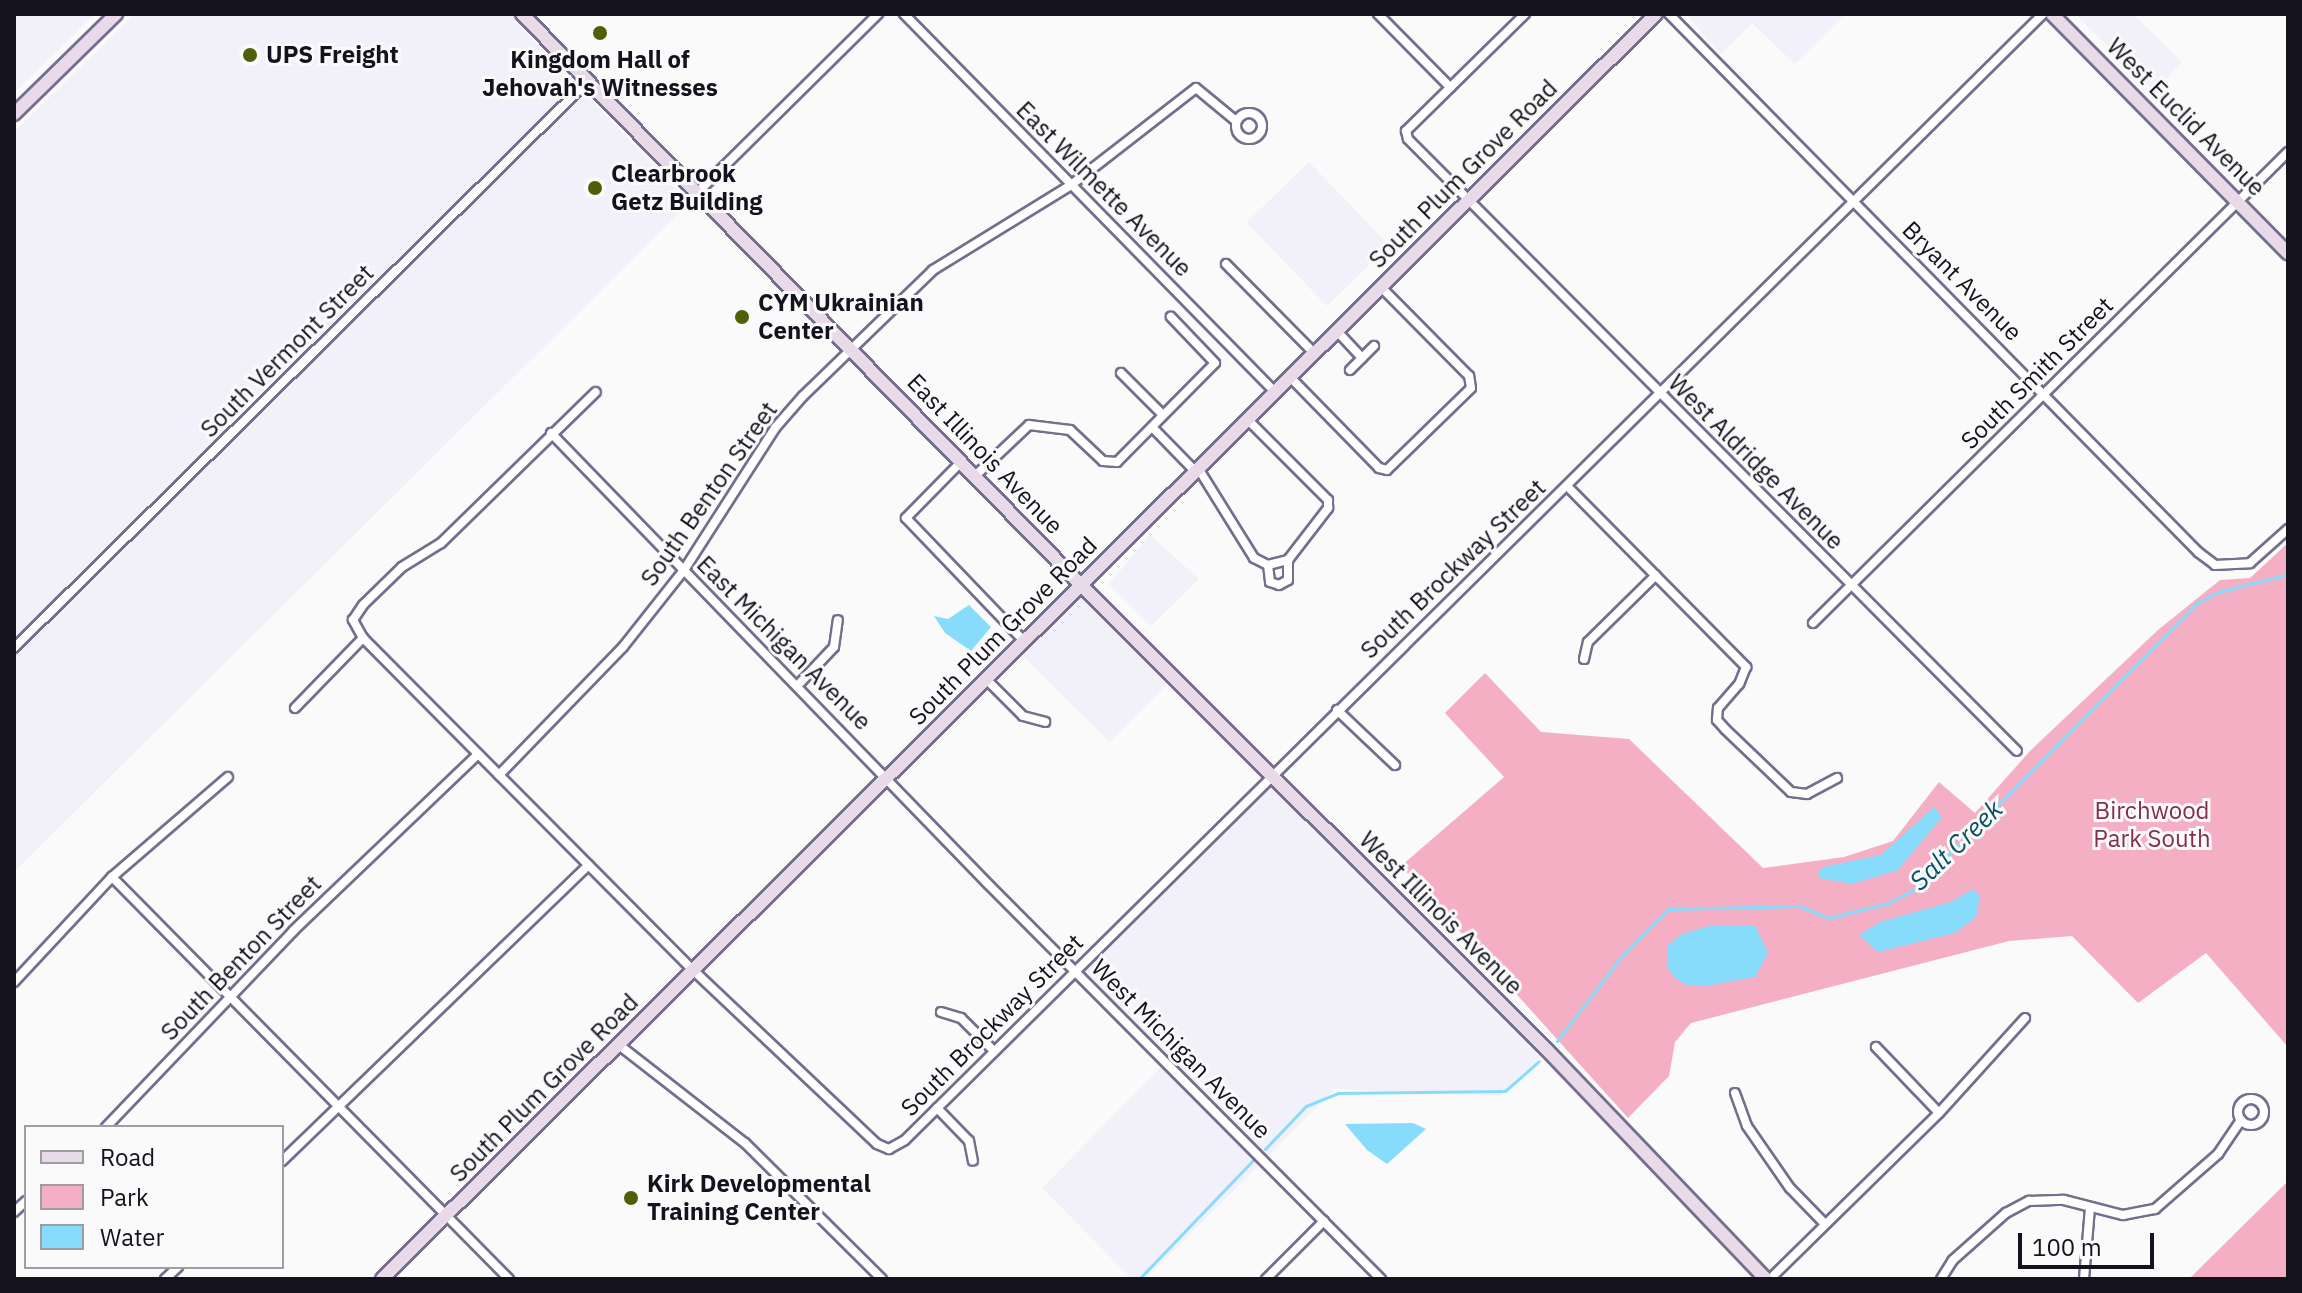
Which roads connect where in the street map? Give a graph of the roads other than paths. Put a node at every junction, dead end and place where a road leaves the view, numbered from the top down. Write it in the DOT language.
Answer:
graph roads {
  1 [pos="116,14"];
  2 [pos="522,14"];
  3 [pos="878,14"];
  4 [pos="904,14"];
  5 [pos="1378,14"];
  6 [pos="1525,14"];
  7 [pos="1656,14"];
  8 [pos="1669,14"];
  9 [pos="2043,14"];
  10 [pos="2052,14"];
  11 [pos="587,82"];
  12 [pos="1450,87"];
  13 [pos="14,114"];
  14 [pos="1236,121"];
  15 [pos="2288,152"];
  16 [pos="1071,185"];
  17 [pos="697,193"];
  18 [pos="1468,199"];
  19 [pos="1853,200"];
  20 [pos="2238,201"];
  21 [pos="2288,253"];
  22 [pos="1226,264"];
  23 [pos="1380,286"];
  24 [pos="1171,317"];
  25 [pos="1336,330"];
  26 [pos="1374,346"];
  27 [pos="849,348"];
  28 [pos="1314,353"];
  29 [pos="1362,358"];
  30 [pos="1350,370"];
  31 [pos="1121,373"];
  32 [pos="1290,377"];
  33 [pos="596,392"];
  34 [pos="1275,392"];
  35 [pos="1660,393"];
  36 [pos="2045,393"];
  37 [pos="1163,415"];
  38 [pos="1247,419"];
  39 [pos="1152,427"];
  40 [pos="551,433"];
  41 [pos="963,460"];
  42 [pos="1196,470"];
  43 [pos="976,475"];
  44 [pos="1567,486"];
  45 [pos="2288,529"];
  46 [pos="1288,560"];
  47 [pos="1268,565"];
  48 [pos="684,570"];
  49 [pos="1656,575"];
  50 [pos="1079,583"];
  51 [pos="1850,585"];
  52 [pos="838,620"];
  53 [pos="1813,623"];
  54 [pos="363,638"];
  55 [pos="1023,640"];
  56 [pos="14,648"];
  57 [pos="1584,659"];
  58 [pos="986,679"];
  59 [pos="798,685"];
  60 [pos="295,708"];
  61 [pos="1337,710"];
  62 [pos="1045,722"];
  63 [pos="2017,751"];
  64 [pos="478,754"];
  65 [pos="1395,765"];
  66 [pos="499,775"];
  67 [pos="1271,775"];
  68 [pos="228,777"];
  69 [pos="888,777"];
  70 [pos="1837,778"];
  71 [pos="588,865"];
  72 [pos="112,877"];
  73 [pos="693,970"];
  74 [pos="1074,972"];
  75 [pos="14,982"];
  76 [pos="228,997"];
  77 [pos="941,1012"];
  78 [pos="2025,1018"];
  79 [pos="619,1045"];
  80 [pos="1876,1047"];
  81 [pos="994,1051"];
  82 [pos="1735,1093"];
  83 [pos="333,1106"];
  84 [pos="937,1108"];
  85 [pos="1939,1113"];
  86 [pos="2241,1120"];
  87 [pos="108,1125"];
  88 [pos="284,1159"];
  89 [pos="973,1161"];
  90 [pos="2090,1207"];
  91 [pos="444,1218"];
  92 [pos="1324,1221"];
  93 [pos="1824,1223"];
  94 [pos="382,1279"];
  95 [pos="509,1279"];
  96 [pos="882,1279"];
  97 [pos="1266,1279"];
  98 [pos="1381,1279"];
  99 [pos="1768,1279"];
  100 [pos="1941,1279"];
  101 [pos="2084,1279"];
  1 -- 13 [label="main road"];
  2 -- 11 [label="main road, East Illinois Avenue"];
  3 -- 17 [label="street"];
  4 -- 16 [label="street, East Wilmette Avenue"];
  5 -- 12 [label="street"];
  6 -- 12 [label="street"];
  7 -- 18 [label="main road, South Plum Grove Road"];
  8 -- 19 [label="street, Bryant Avenue"];
  9 -- 19 [label="street, South Brockway Street"];
  10 -- 20 [label="main road, West Euclid Avenue"];
  11 -- 17 [label="main road, East Illinois Avenue"];
  11 -- 56 [label="street, South Vermont Street"];
  12 -- 18 [label="street, West Aldridge Avenue"];
  14 -- 16 [label="street, South Benton Street"];
  15 -- 20 [label="street, South Smith Street"];
  16 -- 27 [label="street, South Benton Street"];
  16 -- 34 [label="street, East Wilmette Avenue"];
  17 -- 27 [label="main road, East Illinois Avenue"];
  18 -- 23 [label="main road, South Plum Grove Road"];
  18 -- 35 [label="street, West Aldridge Avenue"];
  19 -- 35 [label="street, South Brockway Street"];
  19 -- 36 [label="street, Bryant Avenue"];
  20 -- 21 [label="main road, West Euclid Avenue"];
  20 -- 36 [label="street, South Smith Street"];
  22 -- 28 [label="street"];
  23 -- 25 [label="main road, South Plum Grove Road"];
  23 -- 32 [label="street"];
  24 -- 37 [label="street"];
  25 -- 28 [label="main road, South Plum Grove Road"];
  25 -- 29 [label="street"];
  26 -- 29 [label="street"];
  27 -- 41 [label="main road, East Illinois Avenue"];
  27 -- 48 [label="street, South Benton Street"];
  28 -- 32 [label="main road, South Plum Grove Road"];
  29 -- 30 [label="street"];
  31 -- 37 [label="street"];
  32 -- 34 [label="main road, South Plum Grove Road"];
  33 -- 40 [label="street"];
  34 -- 38 [label="main road, South Plum Grove Road"];
  35 -- 44 [label="street, South Brockway Street"];
  35 -- 51 [label="street, West Aldridge Avenue"];
  36 -- 45 [label="street, Bryant Avenue"];
  36 -- 51 [label="street, South Smith Street"];
  37 -- 39 [label="street"];
  38 -- 42 [label="main road, South Plum Grove Road"];
  38 -- 46 [label="street"];
  39 -- 42 [label="street"];
  39 -- 43 [label="street"];
  40 -- 48 [label="street, East Michigan Avenue"];
  40 -- 54 [label="street"];
  41 -- 43 [label="main road, East Illinois Avenue"];
  41 -- 55 [label="street"];
  42 -- 47 [label="street"];
  42 -- 50 [label="main road, South Plum Grove Road"];
  43 -- 50 [label="main road, East Illinois Avenue"];
  44 -- 49 [label="street"];
  44 -- 61 [label="street, South Brockway Street"];
  46 -- 47 [label="street"];
  46 -- 47 [label="street"];
  48 -- 59 [label="street, East Michigan Avenue"];
  48 -- 66 [label="street, South Benton Street"];
  49 -- 57 [label="street"];
  49 -- 70 [label="street"];
  50 -- 55 [label="main road, South Plum Grove Road"];
  50 -- 67 [label="main road, West Illinois Avenue"];
  51 -- 53 [label="street, South Smith Street"];
  51 -- 63 [label="street, West Aldridge Avenue"];
  52 -- 59 [label="street"];
  54 -- 60 [label="street"];
  54 -- 64 [label="street"];
  55 -- 58 [label="main road, South Plum Grove Road"];
  58 -- 62 [label="street"];
  58 -- 69 [label="main road, South Plum Grove Road"];
  59 -- 69 [label="street, East Michigan Avenue"];
  61 -- 65 [label="street"];
  61 -- 67 [label="street, South Brockway Street"];
  64 -- 66 [label="street"];
  64 -- 76 [label="street, South Benton Street"];
  66 -- 71 [label="street"];
  67 -- 74 [label="street, South Brockway Street"];
  67 -- 99 [label="main road, West Illinois Avenue"];
  68 -- 72 [label="street"];
  69 -- 73 [label="main road, South Plum Grove Road"];
  69 -- 74 [label="street, West Michigan Avenue"];
  71 -- 73 [label="street"];
  71 -- 83 [label="street"];
  72 -- 75 [label="street"];
  72 -- 76 [label="street"];
  73 -- 79 [label="main road, South Plum Grove Road"];
  73 -- 84 [label="street, South Brockway Street"];
  74 -- 81 [label="street, South Brockway Street"];
  74 -- 92 [label="street, West Michigan Avenue"];
  76 -- 83 [label="street"];
  76 -- 87 [label="street, South Benton Street"];
  77 -- 81 [label="street"];
  78 -- 85 [label="street"];
  79 -- 91 [label="main road, South Plum Grove Road"];
  79 -- 96 [label="street"];
  80 -- 85 [label="street"];
  81 -- 84 [label="street, South Brockway Street"];
  82 -- 93 [label="street"];
  83 -- 88 [label="street"];
  83 -- 91 [label="street"];
  84 -- 89 [label="street"];
  85 -- 93 [label="street"];
  86 -- 90 [label="street"];
  90 -- 100 [label="street"];
  90 -- 101 [label="street"];
  91 -- 94 [label="main road, South Plum Grove Road"];
  91 -- 95 [label="street"];
  92 -- 97 [label="street"];
  92 -- 98 [label="street, West Michigan Avenue"];
  93 -- 99 [label="street"];
}
